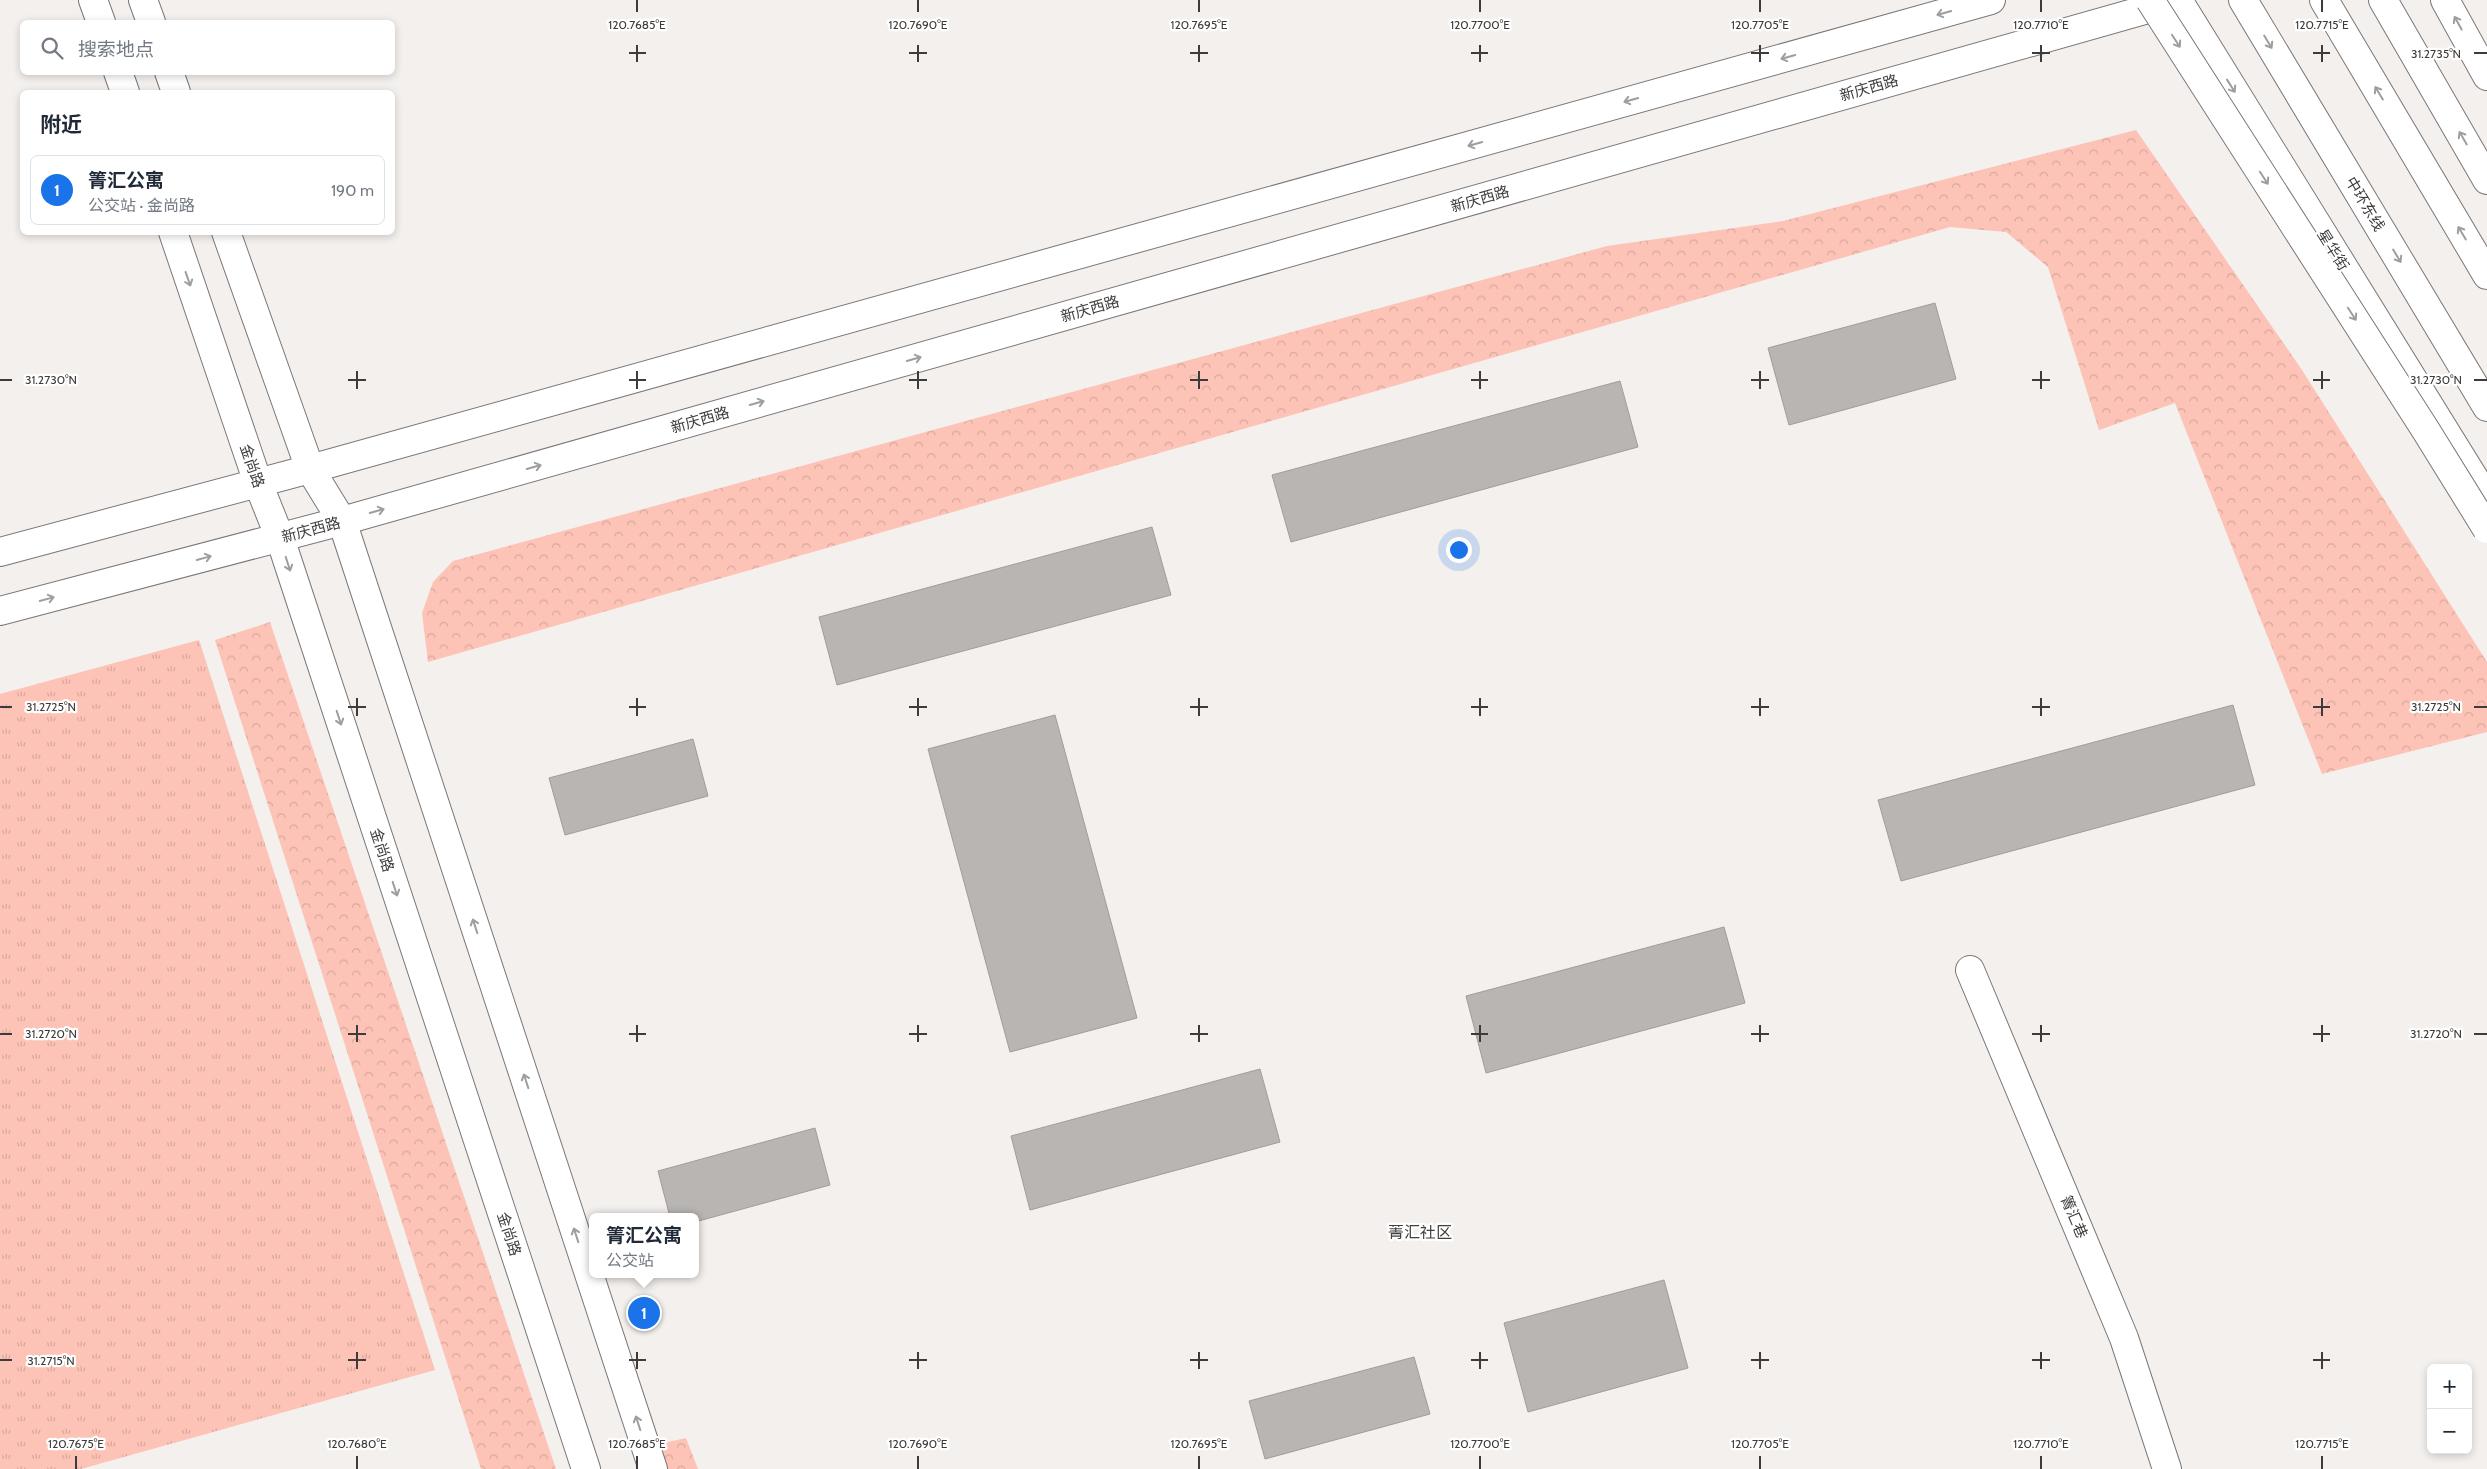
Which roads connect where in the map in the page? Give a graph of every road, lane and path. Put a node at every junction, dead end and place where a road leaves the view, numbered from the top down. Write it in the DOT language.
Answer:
graph roads {
  1 [pos="93,0"];
  2 [pos="143,0"];
  3 [pos="1991,0"];
  4 [pos="2150,0"];
  5 [pos="2179,0"];
  6 [pos="2243,0"];
  7 [pos="2324,0"];
  8 [pos="2382,0"];
  9 [pos="2445,0"];
  10 [pos="100,20"];
  11 [pos="150,20"];
  12 [pos="119,75"];
  13 [pos="170,75"];
  14 [pos="2487,76"];
  15 [pos="124,90"];
  16 [pos="175,90"];
  17 [pos="2487,180"];
  18 [pos="173,235"];
  19 [pos="227,235"];
  20 [pos="2487,275"];
  21 [pos="2487,407"];
  22 [pos="310,469"];
  23 [pos="258,483"];
  24 [pos="2487,499"];
  25 [pos="342,521"];
  26 [pos="2487,529"];
  27 [pos="280,538"];
  28 [pos="0,552"];
  29 [pos="0,612"];
  30 [pos="1970,970"];
  31 [pos="589,1274"];
  32 [pos="590,1278"];
  33 [pos="586,1469"];
  34 [pos="653,1469"];
  35 [pos="2167,1469"];
  1 -- 10 [label="main road"];
  2 -- 11 [label="main road"];
  3 -- 22 [label="main road, one-way"];
  4 -- 26 [label="main road, one-way, bridge"];
  5 -- 24 [label="main road, 星华街, one-way"];
  25 -- 5 [label="main road, 新庆西路, one-way"];
  6 -- 21 [label="main road, 中环东线, one-way"];
  20 -- 7 [label="main road, one-way"];
  17 -- 8 [label="main road, one-way"];
  14 -- 9 [label="main road, one-way"];
  12 -- 15 [label="main road"];
  13 -- 16 [label="main road"];
  18 -- 23 [label="main road, 金尚路, one-way"];
  19 -- 22 [label="main road"];
  22 -- 23 [label="main road"];
  22 -- 25 [label="main road"];
  23 -- 27 [label="main road, 金尚路"];
  23 -- 28 [label="main road"];
  25 -- 27 [label="main road, 新庆西路"];
  31 -- 25 [label="main road, one-way"];
  29 -- 27 [label="main road, 新庆西路, one-way"];
  27 -- 33 [label="main road, 金尚路, one-way"];
  30 -- 35 [label="main road, 箐汇巷"];
  34 -- 32 [label="main road, one-way"];
}
